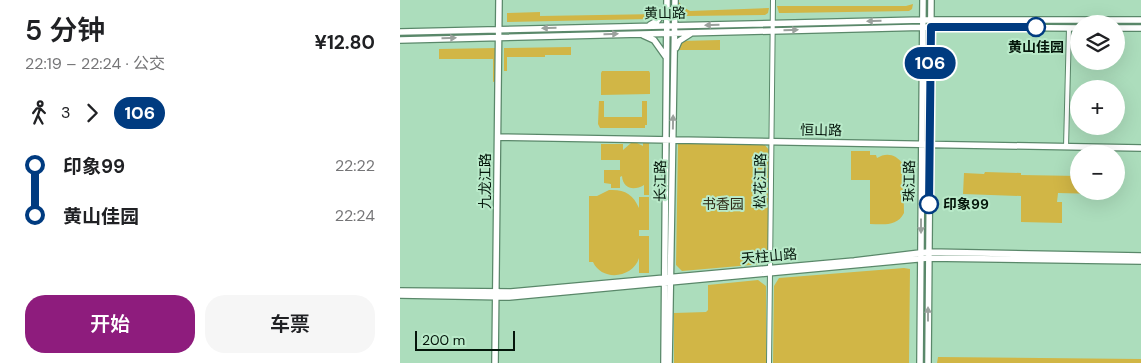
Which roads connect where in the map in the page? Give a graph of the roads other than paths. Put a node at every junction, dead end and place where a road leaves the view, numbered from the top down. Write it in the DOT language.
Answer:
graph roads {
  1 [pos="501,0"];
  2 [pos="667,0"];
  3 [pos="675,0"];
  4 [pos="774,0"];
  5 [pos="923,0"];
  6 [pos="931,0"];
  7 [pos="667,7"];
  8 [pos="675,10"];
  9 [pos="1141,20"];
  10 [pos="774,23"];
  11 [pos="923,23"];
  12 [pos="931,23"];
  13 [pos="694,25"];
  14 [pos="644,26"];
  15 [pos="667,26"];
  16 [pos="675,26"];
  17 [pos="1069,28"];
  18 [pos="1125,28"];
  19 [pos="1141,28"];
  20 [pos="500,29"];
  21 [pos="774,30"];
  22 [pos="400,32"];
  23 [pos="696,32"];
  24 [pos="667,33"];
  25 [pos="674,33"];
  26 [pos="636,34"];
  27 [pos="500,37"];
  28 [pos="400,40"];
  29 [pos="674,55"];
  30 [pos="667,58"];
  31 [pos="500,136"];
  32 [pos="666,139"];
  33 [pos="673,139"];
  34 [pos="773,141"];
  35 [pos="922,143"];
  36 [pos="929,143"];
  37 [pos="1066,146"];
  38 [pos="1141,147"];
  39 [pos="921,185"];
  40 [pos="929,185"];
  41 [pos="928,255"];
  42 [pos="920,256"];
  43 [pos="1141,256"];
  44 [pos="1141,261"];
  45 [pos="771,270"];
  46 [pos="668,280"];
  47 [pos="400,291"];
  48 [pos="400,295"];
  49 [pos="498,295"];
  50 [pos="497,363"];
  51 [pos="664,363"];
  52 [pos="669,363"];
  53 [pos="770,363"];
  54 [pos="920,363"];
  55 [pos="928,363"];
  1 -- 20 [label="street, 九龙江路"];
  2 -- 7 [label="street, 长江路"];
  3 -- 8 [label="street, 长江路"];
  4 -- 10 [label="street, 松花江路"];
  5 -- 11 [label="street, 珠江路"];
  6 -- 12 [label="street, 珠江路"];
  7 -- 14 [label="street"];
  7 -- 15 [label="street, 长江路"];
  8 -- 13 [label="street"];
  8 -- 16 [label="street, 长江路"];
  9 -- 12 [label="street, 黄山路"];
  11 -- 10 [label="street, 黄山路, one-way"];
  10 -- 13 [label="street, 黄山路, one-way"];
  10 -- 21 [label="street, 松花江路"];
  11 -- 12 [label="street, 黄山路"];
  21 -- 11 [label="street, 黄山路, one-way"];
  11 -- 35 [label="street, 珠江路"];
  12 -- 17 [label="street, 黄山路"];
  12 -- 36 [label="street, 珠江路"];
  13 -- 16 [label="street, 黄山路"];
  14 -- 15 [label="street, 黄山路"];
  14 -- 20 [label="street, 黄山路, one-way"];
  15 -- 16 [label="street, 黄山路"];
  15 -- 24 [label="street, 长江路"];
  16 -- 25 [label="street, 长江路"];
  17 -- 37 [label="street"];
  18 -- 19 [label="street"];
  20 -- 22 [label="street, 黄山路"];
  20 -- 27 [label="street, 九龙江路"];
  21 -- 23 [label="street, 黄山路"];
  21 -- 34 [label="street, 松花江路"];
  23 -- 25 [label="street, 黄山路"];
  23 -- 29 [label="street"];
  24 -- 25 [label="street, 黄山路"];
  24 -- 26 [label="street, 黄山路"];
  24 -- 30 [label="street, 长江路"];
  25 -- 29 [label="street, 长江路"];
  27 -- 26 [label="street, 黄山路, one-way"];
  26 -- 30 [label="street"];
  28 -- 27 [label="street, 黄山路, one-way"];
  27 -- 31 [label="street, 九龙江路"];
  27 -- 49 [label="street, 九龙江路"];
  33 -- 29 [label="street, 长江路, one-way"];
  30 -- 32 [label="street, 长江路"];
  31 -- 32 [label="street, 恒山路"];
  31 -- 49 [label="street, 九龙江路"];
  32 -- 33 [label="street, 恒山路"];
  32 -- 46 [label="street, 长江路"];
  33 -- 34 [label="street, 恒山路"];
  33 -- 46 [label="street, 长江路"];
  34 -- 35 [label="street, 恒山路"];
  34 -- 45 [label="street, 松花江路"];
  35 -- 36 [label="street, 恒山路"];
  35 -- 39 [label="street, 珠江路"];
  36 -- 37 [label="street, 恒山路"];
  36 -- 40 [label="street, 珠江路"];
  37 -- 38 [label="street, 恒山路"];
  39 -- 40 [label="street"];
  39 -- 42 [label="street, 珠江路, one-way"];
  40 -- 41 [label="street, 珠江路"];
  41 -- 42 [label="street, 天柱山路"];
  41 -- 43 [label="street, 天柱山路"];
  41 -- 44 [label="street, 天柱山路"];
  55 -- 41 [label="street, 珠江路, one-way"];
  42 -- 45 [label="street, 天柱山路"];
  42 -- 54 [label="street, 珠江路"];
  45 -- 46 [label="street, 天柱山路"];
  45 -- 53 [label="street, 松花江路"];
  46 -- 49 [label="street, 天柱山路"];
  46 -- 51 [label="street, 长江路"];
  46 -- 52 [label="street, 长江路"];
  47 -- 49 [label="street, 天柱山路"];
  48 -- 49 [label="street, 天柱山路"];
  49 -- 50 [label="street, 九龙江路"];
}
